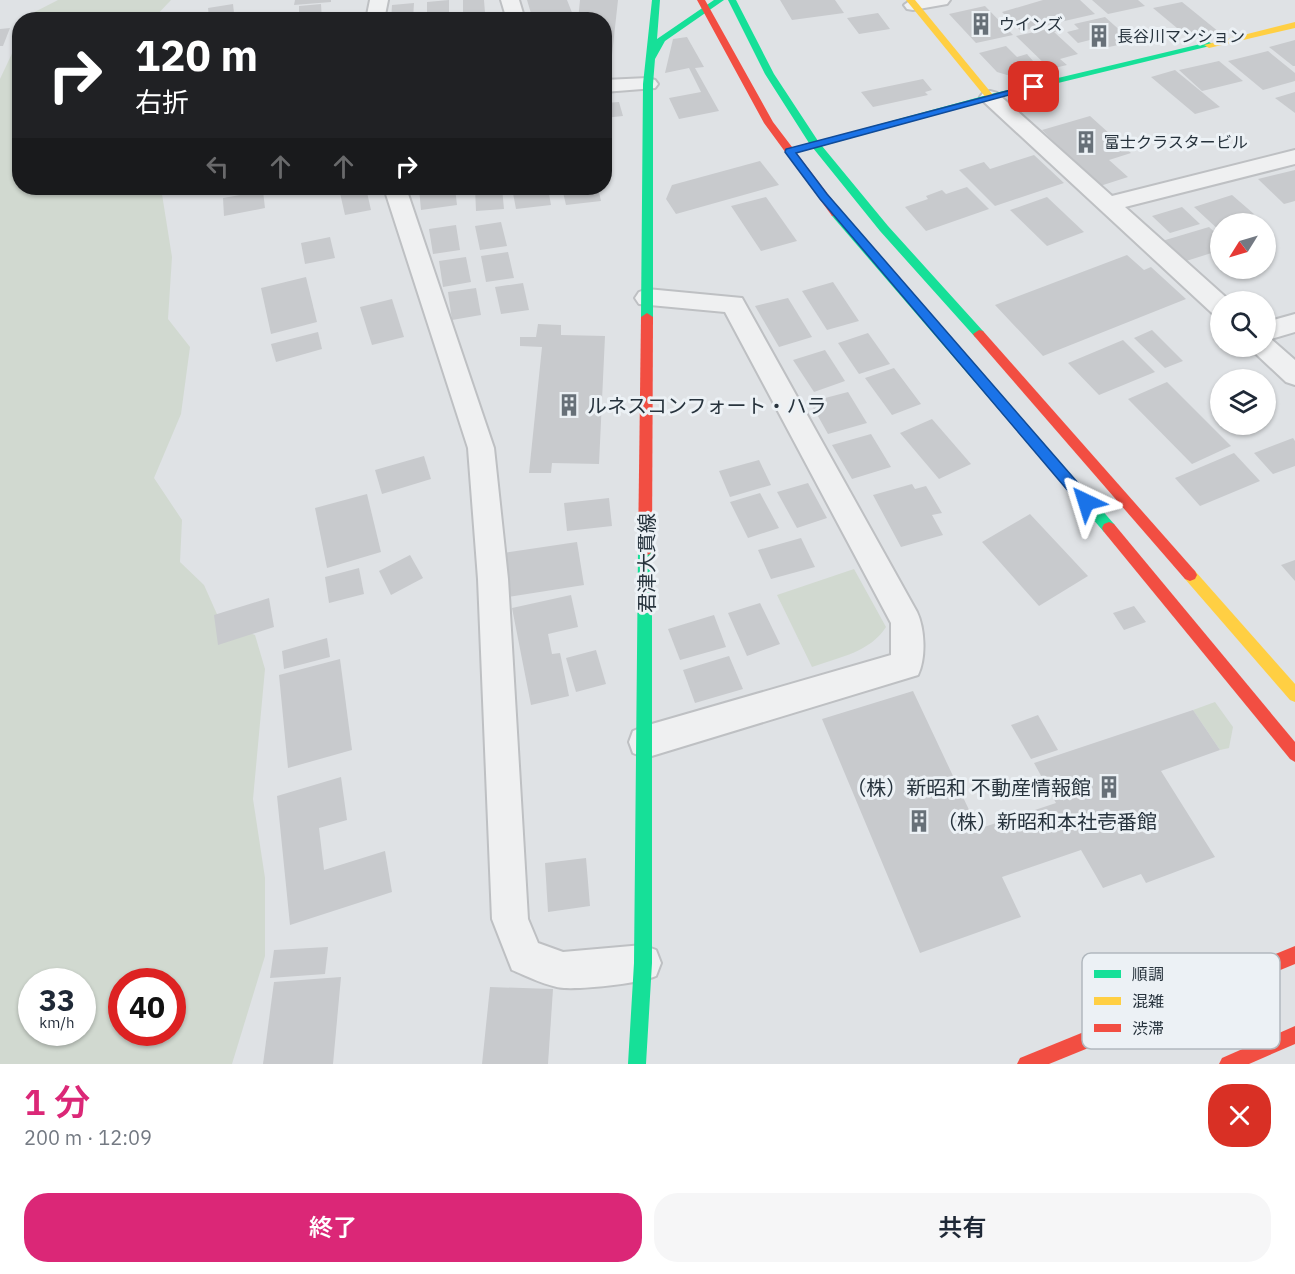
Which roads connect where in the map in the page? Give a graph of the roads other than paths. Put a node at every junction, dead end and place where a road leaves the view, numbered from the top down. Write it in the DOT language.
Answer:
graph roads {
  1 [pos="656,0"];
  2 [pos="720,0"];
  3 [pos="732,0"];
  4 [pos="941,0"];
  5 [pos="912,3"];
  6 [pos="704,4"];
  7 [pos="1295,25"];
  8 [pos="649,62"];
  9 [pos="648,84"];
  10 [pos="612,86"];
  11 [pos="990,97"];
  12 [pos="818,145"];
  13 [pos="790,152"];
  14 [pos="1295,157"];
  15 [pos="397,195"];
  16 [pos="1108,204"];
  17 [pos="1210,297"];
  18 [pos="647,298"];
  19 [pos="1295,323"];
  20 [pos="1276,328"];
  21 [pos="1276,357"];
  22 [pos="1295,375"];
  23 [pos="1295,695"];
  24 [pos="645,742"];
  25 [pos="1295,754"];
  26 [pos="1295,954"];
  27 [pos="1280,960"];
  28 [pos="643,963"];
  29 [pos="1295,1035"];
  30 [pos="1082,1041"];
  31 [pos="1280,1041"];
  32 [pos="1263,1049"];
  33 [pos="637,1064"];
  34 [pos="1026,1064"];
  35 [pos="1228,1064"];
  1 -- 8 [label="street, 君津大貫線"];
  2 -- 6 [label="street, 君津大貫線"];
  3 -- 12 [label="street"];
  4 -- 5 [label="street"];
  5 -- 11 [label="street"];
  6 -- 8 [label="street, 君津大貫線"];
  6 -- 13 [label="street"];
  7 -- 11 [label="street"];
  8 -- 9 [label="street, 君津大貫線"];
  9 -- 10 [label="street"];
  9 -- 18 [label="street, 君津大貫線"];
  11 -- 12 [label="street"];
  11 -- 16 [label="street"];
  12 -- 13 [label="street"];
  12 -- 23 [label="street"];
  13 -- 25 [label="street"];
  14 -- 16 [label="street"];
  15 -- 28 [label="street"];
  16 -- 17 [label="street"];
  18 -- 24 [label="street, 君津大貫線"];
  18 -- 24 [label="street"];
  19 -- 20 [label="street"];
  21 -- 22 [label="street"];
  24 -- 28 [label="street, 君津大貫線"];
  26 -- 27 [label="street"];
  28 -- 33 [label="street, 君津大貫線"];
  29 -- 31 [label="street"];
  30 -- 34 [label="street"];
  32 -- 35 [label="street"];
}
